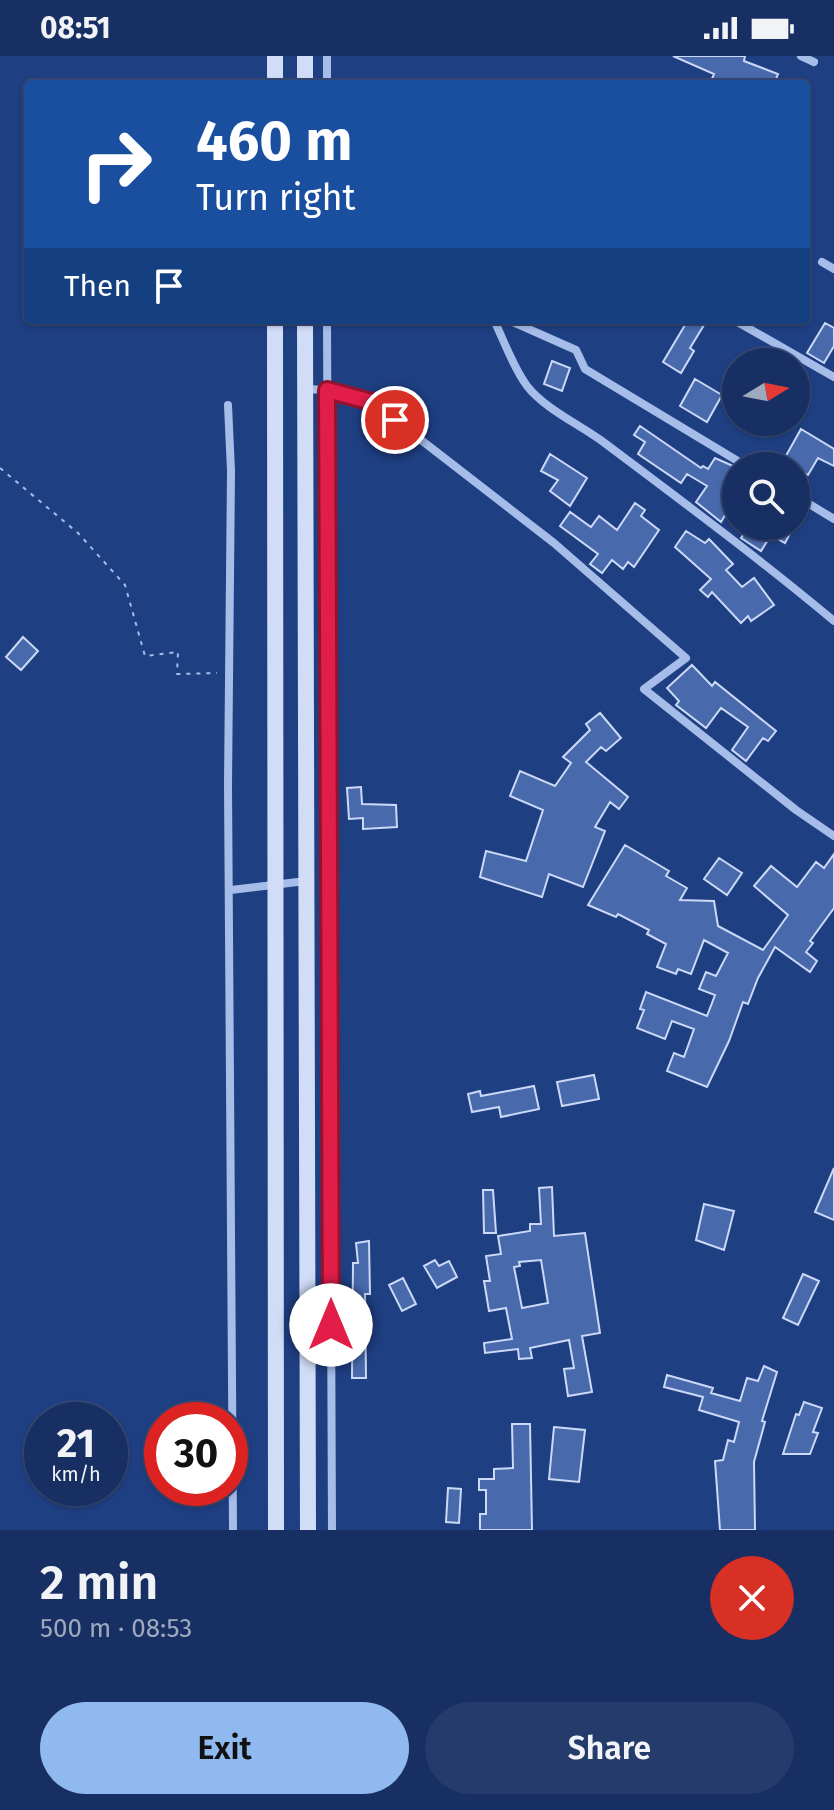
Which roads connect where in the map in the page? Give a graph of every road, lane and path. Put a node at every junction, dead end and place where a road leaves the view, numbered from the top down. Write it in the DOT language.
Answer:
graph roads {
  1 [pos="275,56"];
  2 [pos="305,56"];
  3 [pos="327,56"];
  4 [pos="801,56"];
  5 [pos="814,62"];
  6 [pos="275,80"];
  7 [pos="305,80"];
  8 [pos="327,80"];
  9 [pos="822,262"];
  10 [pos="834,269"];
  11 [pos="275,324"];
  12 [pos="305,324"];
  13 [pos="327,324"];
  14 [pos="496,324"];
  15 [pos="517,324"];
  16 [pos="741,324"];
  17 [pos="834,377"];
  18 [pos="305,389"];
  19 [pos="327,390"];
  20 [pos="228,405"];
  21 [pos="723,452"];
  22 [pos="0,468"];
  23 [pos="810,504"];
  24 [pos="834,519"];
  25 [pos="834,621"];
  26 [pos="230,673"];
  27 [pos="834,836"];
  28 [pos="307,881"];
  29 [pos="276,885"];
  30 [pos="231,890"];
  31 [pos="233,1530"];
  32 [pos="276,1530"];
  33 [pos="308,1530"];
  34 [pos="332,1530"];
  1 -- 6 [label="main road"];
  2 -- 7 [label="main road"];
  3 -- 8 [label="street"];
  4 -- 5 [label="street"];
  9 -- 10 [label="street"];
  11 -- 29 [label="main road"];
  12 -- 18 [label="main road"];
  13 -- 19 [label="street"];
  14 -- 25 [label="street"];
  15 -- 21 [label="street"];
  16 -- 17 [label="street"];
  18 -- 19 [label="street"];
  18 -- 28 [label="main road"];
  19 -- 27 [label="street"];
  19 -- 34 [label="street"];
  20 -- 26 [label="street"];
  22 -- 26 [label="path"];
  23 -- 24 [label="street"];
  26 -- 30 [label="street"];
  28 -- 29 [label="street"];
  28 -- 33 [label="main road"];
  29 -- 30 [label="street"];
  29 -- 32 [label="main road"];
  30 -- 31 [label="street"];
}
